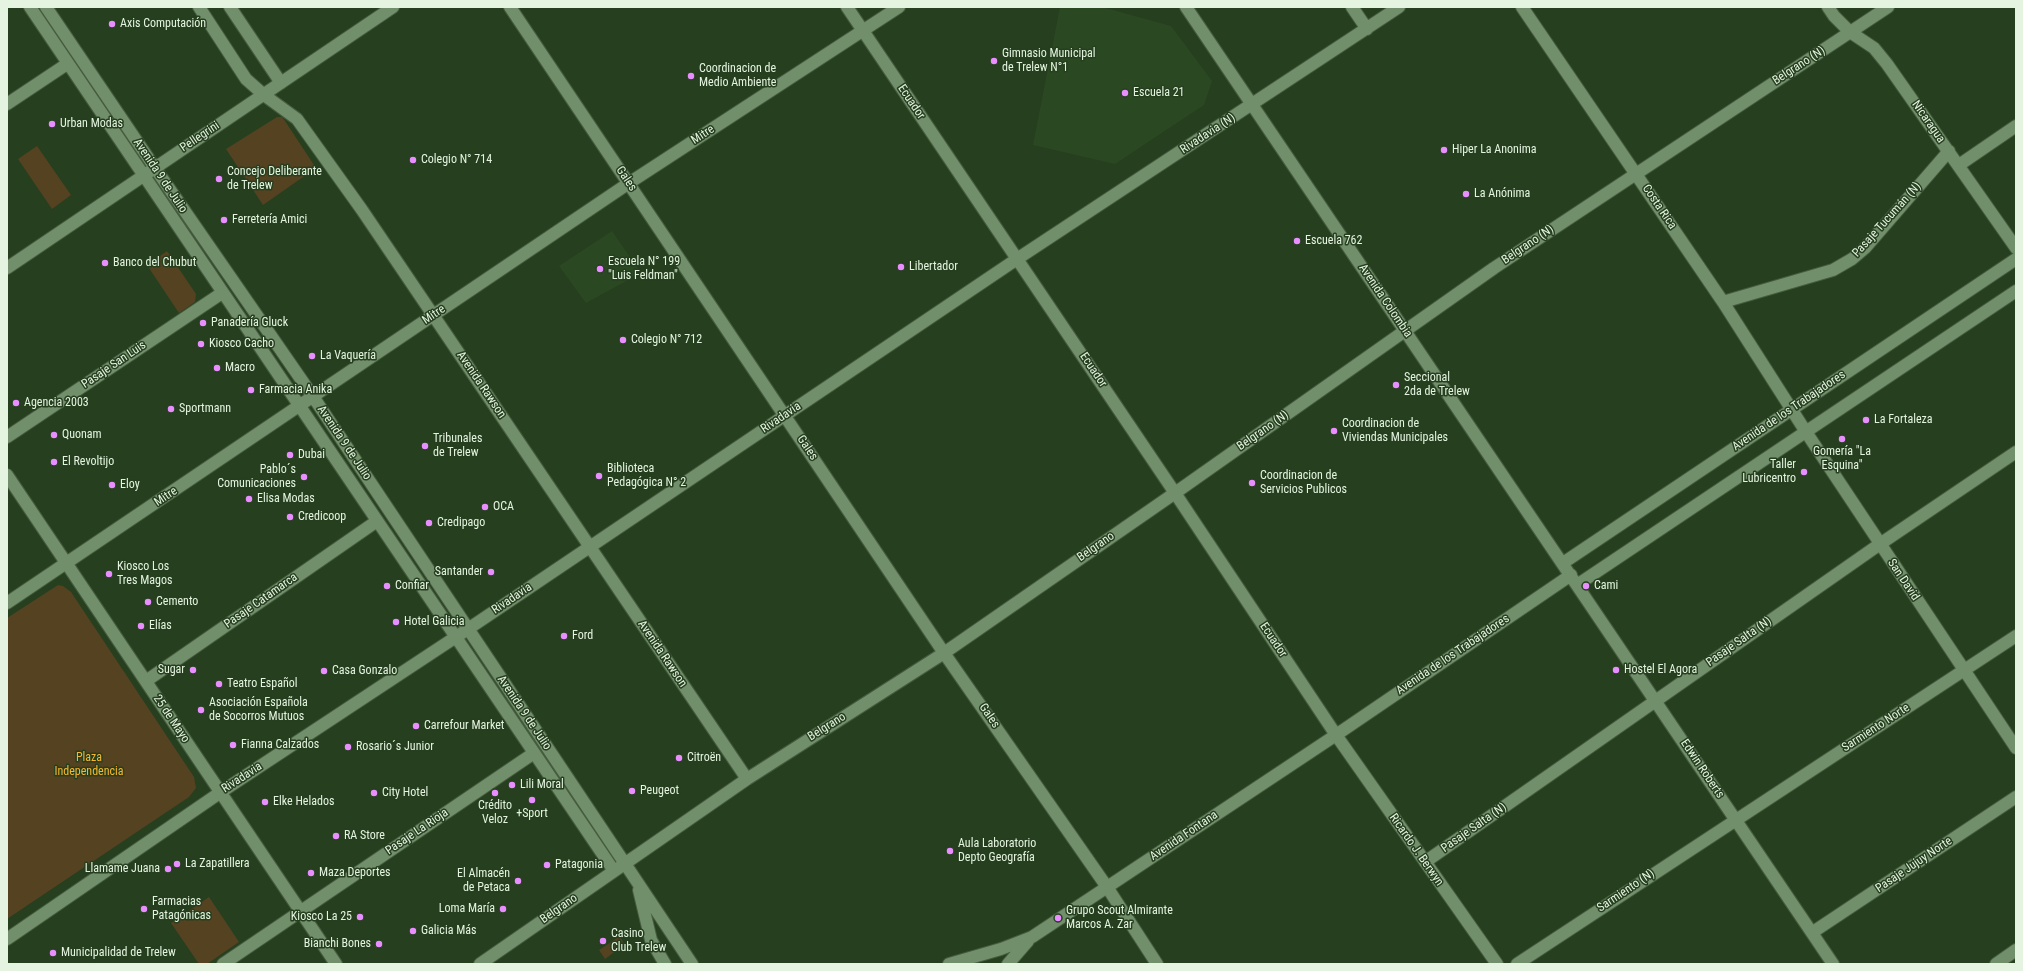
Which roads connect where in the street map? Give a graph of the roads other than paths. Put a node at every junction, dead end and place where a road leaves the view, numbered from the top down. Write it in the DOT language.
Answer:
graph roads {
  1 [pos="30,7"];
  2 [pos="46,7"];
  3 [pos="199,7"];
  4 [pos="230,7"];
  5 [pos="393,7"];
  6 [pos="510,7"];
  7 [pos="847,7"];
  8 [pos="899,7"];
  9 [pos="1186,7"];
  10 [pos="1352,7"];
  11 [pos="1399,7"];
  12 [pos="1522,7"];
  13 [pos="1828,7"];
  14 [pos="1888,7"];
  15 [pos="1367,28"];
  16 [pos="864,31"];
  17 [pos="1850,32"];
  18 [pos="67,64"];
  19 [pos="281,83"];
  20 [pos="264,95"];
  21 [pos="7,104"];
  22 [pos="1252,105"];
  23 [pos="2016,126"];
  24 [pos="1949,151"];
  25 [pos="1959,165"];
  26 [pos="155,168"];
  27 [pos="1636,173"];
  28 [pos="143,176"];
  29 [pos="629,183"];
  30 [pos="2016,248"];
  31 [pos="1017,259"];
  32 [pos="2016,259"];
  33 [pos="7,268"];
  34 [pos="2016,291"];
  35 [pos="222,292"];
  36 [pos="1723,302"];
  37 [pos="434,315"];
  38 [pos="1406,331"];
  39 [pos="314,398"];
  40 [pos="300,407"];
  41 [pos="1791,410"];
  42 [pos="785,415"];
  43 [pos="1806,432"];
  44 [pos="7,437"];
  45 [pos="2016,452"];
  46 [pos="7,474"];
  47 [pos="1176,493"];
  48 [pos="377,521"];
  49 [pos="1880,544"];
  50 [pos="590,545"];
  51 [pos="67,563"];
  52 [pos="1563,563"];
  53 [pos="1571,575"];
  54 [pos="1578,585"];
  55 [pos="7,603"];
  56 [pos="468,629"];
  57 [pos="2016,636"];
  58 [pos="455,637"];
  59 [pos="944,653"];
  60 [pos="1963,671"];
  61 [pos="146,681"];
  62 [pos="1656,700"];
  63 [pos="1336,735"];
  64 [pos="2016,748"];
  65 [pos="534,753"];
  66 [pos="747,779"];
  67 [pos="220,792"];
  68 [pos="2016,797"];
  69 [pos="1736,819"];
  70 [pos="1425,862"];
  71 [pos="625,864"];
  72 [pos="614,871"];
  73 [pos="637,882"];
  74 [pos="1107,887"];
  75 [pos="300,912"];
  76 [pos="1813,932"];
  77 [pos="1032,937"];
  78 [pos="7,939"];
  79 [pos="2016,950"];
  80 [pos="223,964"];
  81 [pos="336,964"];
  82 [pos="480,964"];
  83 [pos="665,964"];
  84 [pos="692,964"];
  85 [pos="949,964"];
  86 [pos="1008,964"];
  87 [pos="1157,964"];
  88 [pos="1497,964"];
  89 [pos="1517,964"];
  90 [pos="1833,964"];
  91 [pos="1996,964"];
  1 -- 18 [label="street, Avenida 9 de Julio"];
  2 -- 26 [label="street, Avenida 9 de Julio"];
  3 -- 20 [label="street, Avenida Rawson"];
  4 -- 19 [label="street"];
  5 -- 19 [label="street, Pellegrini"];
  6 -- 29 [label="street, Gales"];
  7 -- 16 [label="street, Ecuador"];
  8 -- 16 [label="street, Mitre"];
  9 -- 22 [label="street, Avenida Colombia"];
  10 -- 15 [label="street"];
  11 -- 15 [label="street, Rivadavia (N)"];
  12 -- 27 [label="street, Costa Rica"];
  13 -- 17 [label="street, Nicaragua"];
  14 -- 17 [label="street, Belgrano (N)"];
  15 -- 22 [label="street, Rivadavia (N)"];
  16 -- 29 [label="street, Mitre"];
  16 -- 31 [label="street, Ecuador"];
  17 -- 24 [label="street, Nicaragua"];
  17 -- 27 [label="street, Belgrano (N)"];
  18 -- 21 [label="street"];
  18 -- 28 [label="street, Avenida 9 de Julio"];
  19 -- 20 [label="street, Pellegrini"];
  20 -- 26 [label="street, Pellegrini"];
  20 -- 37 [label="street, Avenida Rawson"];
  22 -- 31 [label="street, Rivadavia (N)"];
  22 -- 38 [label="street, Avenida Colombia"];
  23 -- 25 [label="street"];
  24 -- 25 [label="street, Nicaragua"];
  24 -- 36 [label="street, Pasaje Tucumán (N)"];
  25 -- 30 [label="street, Nicaragua"];
  26 -- 28 [label="street, Pellegrini"];
  26 -- 39 [label="street, Avenida 9 de Julio"];
  27 -- 36 [label="street, Costa Rica"];
  27 -- 38 [label="street, Belgrano (N)"];
  28 -- 33 [label="street, Pellegrini"];
  28 -- 35 [label="street, Avenida 9 de Julio"];
  29 -- 37 [label="street, Mitre"];
  29 -- 42 [label="street, Gales"];
  31 -- 42 [label="street, Rivadavia"];
  31 -- 47 [label="street, Ecuador"];
  32 -- 41 [label="street, Avenida de los Trabajadores"];
  34 -- 43 [label="street"];
  35 -- 40 [label="street, Avenida 9 de Julio"];
  35 -- 44 [label="street, Pasaje San Luis"];
  36 -- 41 [label="street, Costa Rica"];
  37 -- 39 [label="street, Mitre"];
  37 -- 50 [label="street, Avenida Rawson"];
  38 -- 47 [label="street, Belgrano (N)"];
  38 -- 52 [label="street, Avenida Colombia"];
  39 -- 40 [label="street, Mitre"];
  39 -- 56 [label="street, Avenida 9 de Julio"];
  40 -- 48 [label="street, Avenida 9 de Julio"];
  40 -- 51 [label="street, Mitre"];
  41 -- 43 [label="street, San David"];
  41 -- 52 [label="street, Avenida de los Trabajadores"];
  42 -- 50 [label="street, Rivadavia"];
  42 -- 59 [label="street, Gales"];
  43 -- 49 [label="street, San David"];
  43 -- 54 [label="street"];
  45 -- 49 [label="street, Pasaje Salta (N)"];
  46 -- 51 [label="street, 25 de Mayo"];
  47 -- 59 [label="street, Belgrano"];
  47 -- 63 [label="street, Ecuador"];
  48 -- 58 [label="street, Avenida 9 de Julio"];
  48 -- 61 [label="street, Pasaje Catamarca"];
  49 -- 60 [label="street, San David"];
  49 -- 62 [label="street, Pasaje Salta (N)"];
  50 -- 56 [label="street, Rivadavia"];
  50 -- 66 [label="street, Avenida Rawson"];
  51 -- 55 [label="street, Mitre"];
  51 -- 61 [label="street, 25 de Mayo"];
  52 -- 53 [label="street, Avenida Colombia"];
  53 -- 54 [label="street, Edwin Roberts"];
  53 -- 63 [label="street, Avenida de los Trabajadores"];
  54 -- 62 [label="street, Edwin Roberts"];
  56 -- 58 [label="street, Rivadavia"];
  56 -- 71 [label="street, Avenida 9 de Julio"];
  57 -- 60 [label="street, Sarmiento Norte"];
  58 -- 65 [label="street, Avenida 9 de Julio"];
  58 -- 67 [label="street, Rivadavia"];
  59 -- 66 [label="street, Belgrano"];
  59 -- 74 [label="street, Gales"];
  60 -- 64 [label="street, San David"];
  60 -- 69 [label="street, Sarmiento Norte"];
  61 -- 67 [label="street, 25 de Mayo"];
  62 -- 69 [label="street, Edwin Roberts"];
  62 -- 70 [label="street, Pasaje Salta (N)"];
  63 -- 70 [label="street, Ricardo J. Berwyn"];
  63 -- 74 [label="street, Avenida Fontana"];
  65 -- 72 [label="street, Avenida 9 de Julio"];
  65 -- 75 [label="street, Pasaje La Rioja"];
  66 -- 71 [label="street, Belgrano"];
  67 -- 75 [label="street, 25 de Mayo"];
  67 -- 78 [label="street, Rivadavia"];
  68 -- 76 [label="street, Pasaje Jujuy Norte"];
  69 -- 76 [label="street, Edwin Roberts"];
  69 -- 89 [label="street, Sarmiento (N)"];
  70 -- 88 [label="street, Ricardo J. Berwyn"];
  71 -- 72 [label="street, Belgrano"];
  71 -- 73 [label="street, Avenida 9 de Julio"];
  72 -- 82 [label="street, Belgrano"];
  73 -- 83 [label="street, Avenida 9 de Julio"];
  73 -- 84 [label="street, Avenida 9 de Julio"];
  74 -- 77 [label="street, Avenida Fontana"];
  74 -- 87 [label="street, Gales"];
  75 -- 80 [label="street, Pasaje La Rioja"];
  75 -- 81 [label="street, 25 de Mayo"];
  76 -- 90 [label="street, Edwin Roberts"];
  77 -- 85 [label="street, Avenida Fontana"];
  77 -- 86 [label="street, Avenida Fontana"];
  79 -- 91 [label="street"];
}
